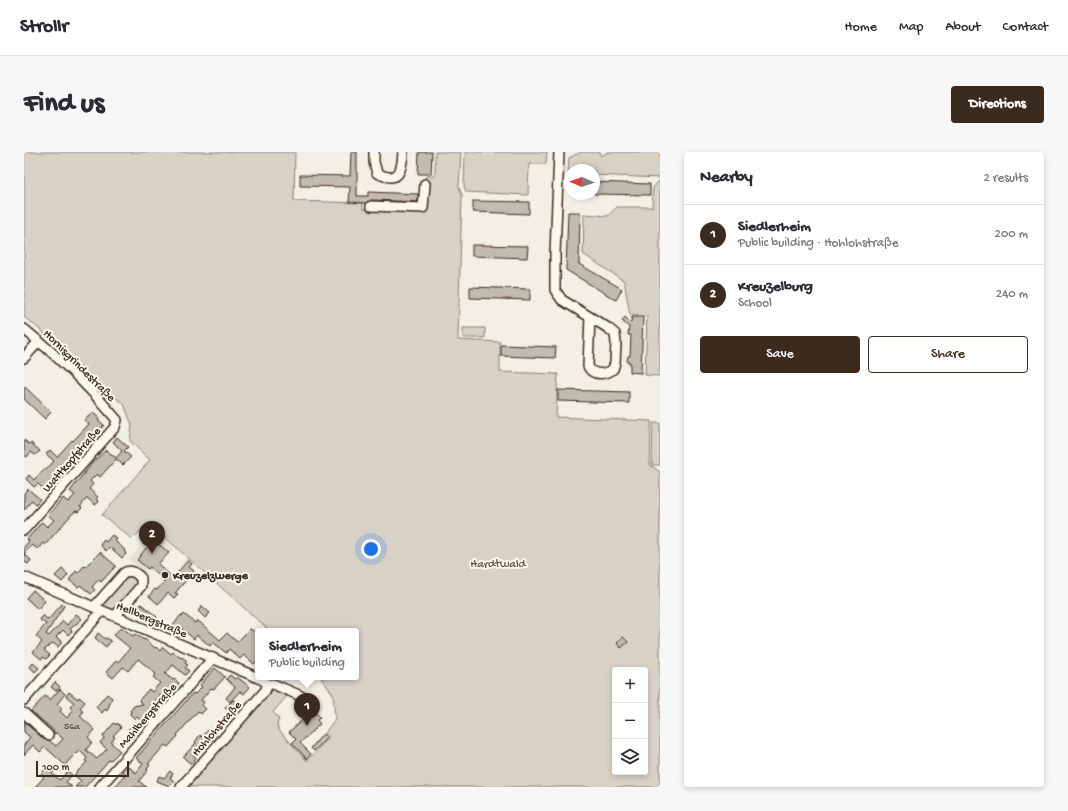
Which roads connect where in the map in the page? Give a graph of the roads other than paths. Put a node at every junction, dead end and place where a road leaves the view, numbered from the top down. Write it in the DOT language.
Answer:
graph roads {
  1 [pos="374,152"];
  2 [pos="403,152"];
  3 [pos="559,152"];
  4 [pos="425,184"];
  5 [pos="371,206"];
  6 [pos="590,317"];
  7 [pos="24,329"];
  8 [pos="39,341"];
  9 [pos="24,358"];
  10 [pos="118,419"];
  11 [pos="24,530"];
  12 [pos="24,577"];
  13 [pos="98,609"];
  14 [pos="115,616"];
  15 [pos="213,658"];
  16 [pos="255,676"];
  17 [pos="263,680"];
  18 [pos="268,684"];
  19 [pos="301,696"];
  20 [pos="24,700"];
  21 [pos="24,713"];
  22 [pos="48,735"];
  23 [pos="100,787"];
  24 [pos="181,787"];
  1 -- 2 [label="street"];
  3 -- 6 [label="street"];
  4 -- 5 [label="street"];
  6 -- 6 [label="street"];
  7 -- 8 [label="street, Hornisgrindestraße"];
  8 -- 9 [label="street"];
  8 -- 10 [label="street, Hornisgrindestraße"];
  10 -- 11 [label="street, Wattkopfstraße"];
  12 -- 13 [label="street, Hellbergstraße"];
  13 -- 14 [label="street, Hellbergstraße"];
  13 -- 14 [label="street"];
  13 -- 20 [label="street"];
  14 -- 15 [label="street, Hellbergstraße"];
  15 -- 16 [label="street, Hellbergstraße"];
  15 -- 23 [label="street, Mahlbergstraße"];
  17 -- 18 [label="street, Hellbergstraße"];
  18 -- 19 [label="street, Hellbergstraße"];
  18 -- 24 [label="street, Hohlohstraße"];
  21 -- 22 [label="street"];
}
